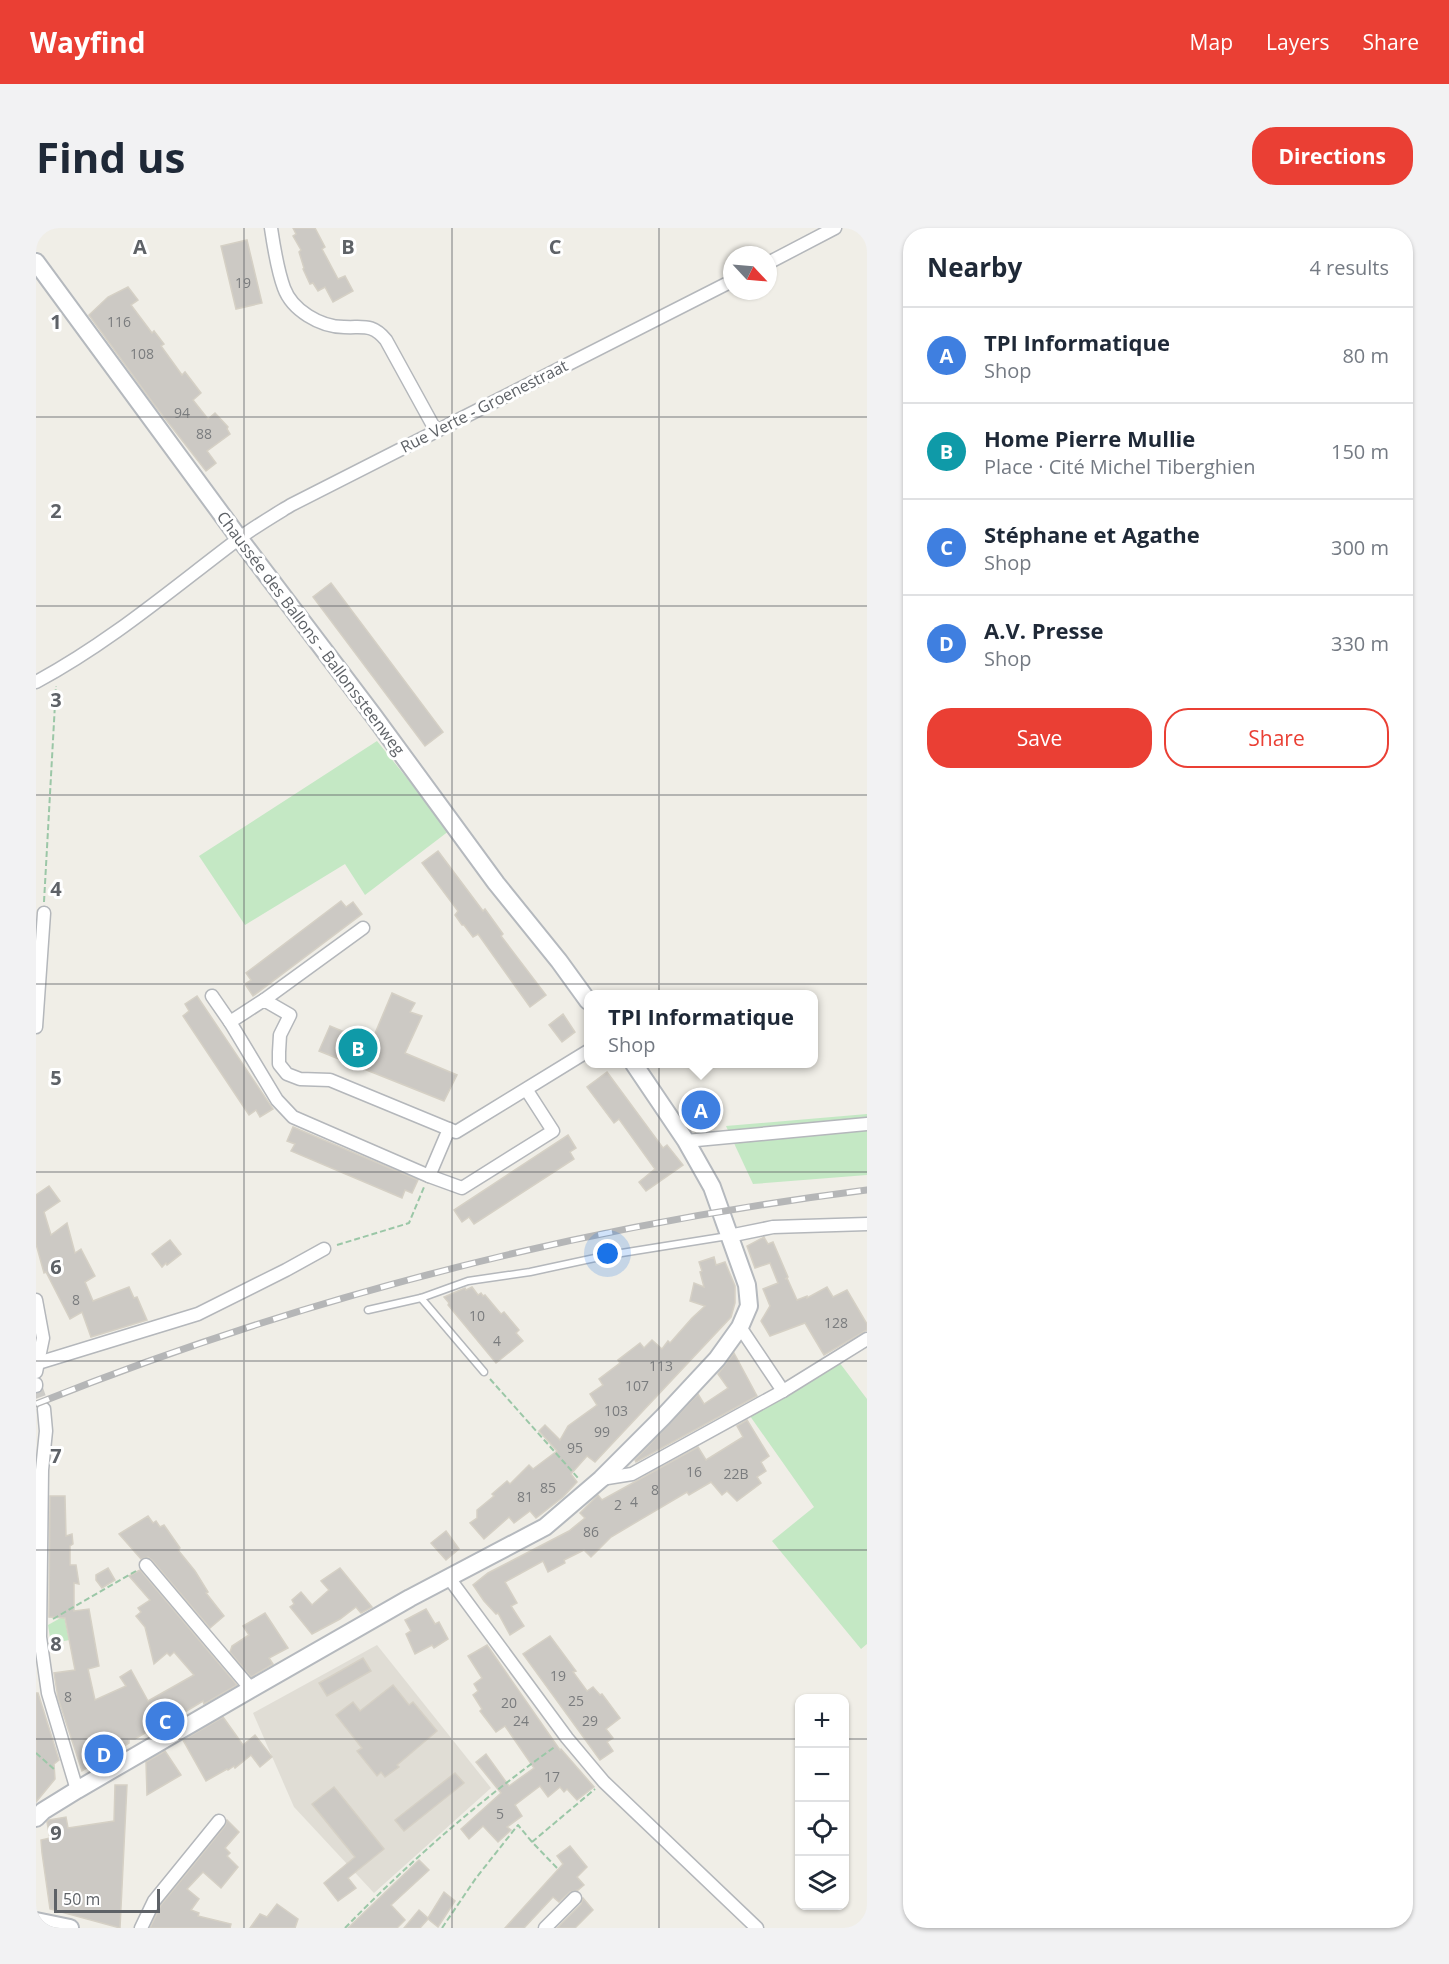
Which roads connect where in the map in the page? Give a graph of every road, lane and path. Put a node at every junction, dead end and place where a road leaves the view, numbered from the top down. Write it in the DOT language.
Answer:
graph roads {
  1 [pos="271,228"];
  2 [pos="835,228"];
  3 [pos="777,258"];
  4 [pos="36,262"];
  5 [pos="723,286"];
  6 [pos="436,430"];
  7 [pos="239,538"];
  8 [pos="57,671"];
  9 [pos="36,682"];
  10 [pos="44,913"];
  11 [pos="363,928"];
  12 [pos="584,995"];
  13 [pos="212,996"];
  14 [pos="264,1000"];
  15 [pos="230,1022"];
  16 [pos="36,1027"];
  17 [pos="584,1053"];
  18 [pos="636,1068"];
  19 [pos="526,1089"];
  20 [pos="867,1124"];
  21 [pos="449,1130"];
  22 [pos="686,1141"];
  23 [pos="429,1176"];
  24 [pos="867,1224"];
  25 [pos="729,1236"];
  26 [pos="324,1249"];
  27 [pos="421,1298"];
  28 [pos="36,1300"];
  29 [pos="368,1310"];
  30 [pos="740,1327"];
  31 [pos="867,1339"];
  32 [pos="37,1368"];
  33 [pos="484,1372"];
  34 [pos="783,1391"];
  35 [pos="44,1409"];
  36 [pos="594,1484"];
  37 [pos="146,1565"];
  38 [pos="449,1578"];
  39 [pos="39,1627"];
  40 [pos="40,1668"];
  41 [pos="251,1689"];
  42 [pos="567,1738"];
  43 [pos="604,1782"];
  44 [pos="77,1790"];
  45 [pos="36,1818"];
  46 [pos="219,1821"];
  47 [pos="532,1842"];
  48 [pos="557,1868"];
  49 [pos="575,1898"];
  50 [pos="36,1921"];
  51 [pos="70,1928"];
  52 [pos="141,1928"];
  53 [pos="345,1928"];
  54 [pos="442,1928"];
  55 [pos="545,1928"];
  56 [pos="757,1928"];
  1 -- 6 [label="street"];
  2 -- 3 [label="street"];
  4 -- 7 [label="street, Chaussée des Ballons - Ballonssteenweg"];
  5 -- 6 [label="street, Rue Verte - Groenestraat"];
  6 -- 7 [label="street, Rue Verte - Groenestraat"];
  7 -- 8 [label="street, Rue Verte - Groenestraat"];
  7 -- 12 [label="street, Chaussée des Ballons - Ballonssteenweg"];
  8 -- 9 [label="street, Rue Verte - Groenestraat"];
  8 -- 10 [label="path"];
  10 -- 16 [label="street"];
  11 -- 14 [label="street"];
  13 -- 15 [label="street"];
  14 -- 15 [label="street"];
  14 -- 21 [label="street"];
  15 -- 23 [label="street"];
  17 -- 19 [label="street"];
  18 -- 22 [label="street"];
  19 -- 21 [label="street"];
  19 -- 23 [label="street"];
  20 -- 22 [label="street"];
  21 -- 23 [label="street"];
  22 -- 25 [label="street"];
  23 -- 26 [label="path"];
  24 -- 25 [label="street"];
  25 -- 27 [label="lane"];
  25 -- 30 [label="street"];
  26 -- 32 [label="street"];
  27 -- 29 [label="lane"];
  27 -- 33 [label="lane"];
  28 -- 32 [label="street"];
  30 -- 34 [label="street"];
  30 -- 36 [label="street"];
  31 -- 34 [label="street"];
  33 -- 36 [label="path"];
  34 -- 36 [label="street"];
  35 -- 39 [label="street"];
  36 -- 38 [label="street"];
  37 -- 39 [label="path"];
  37 -- 41 [label="street"];
  38 -- 41 [label="street"];
  38 -- 42 [label="street"];
  39 -- 40 [label="street"];
  40 -- 44 [label="street"];
  41 -- 44 [label="street"];
  42 -- 43 [label="street"];
  42 -- 53 [label="path"];
  43 -- 47 [label="path"];
  43 -- 56 [label="street"];
  44 -- 45 [label="street"];
  46 -- 52 [label="street"];
  47 -- 48 [label="path"];
  47 -- 54 [label="path"];
  49 -- 55 [label="street"];
  50 -- 51 [label="street"];
}
